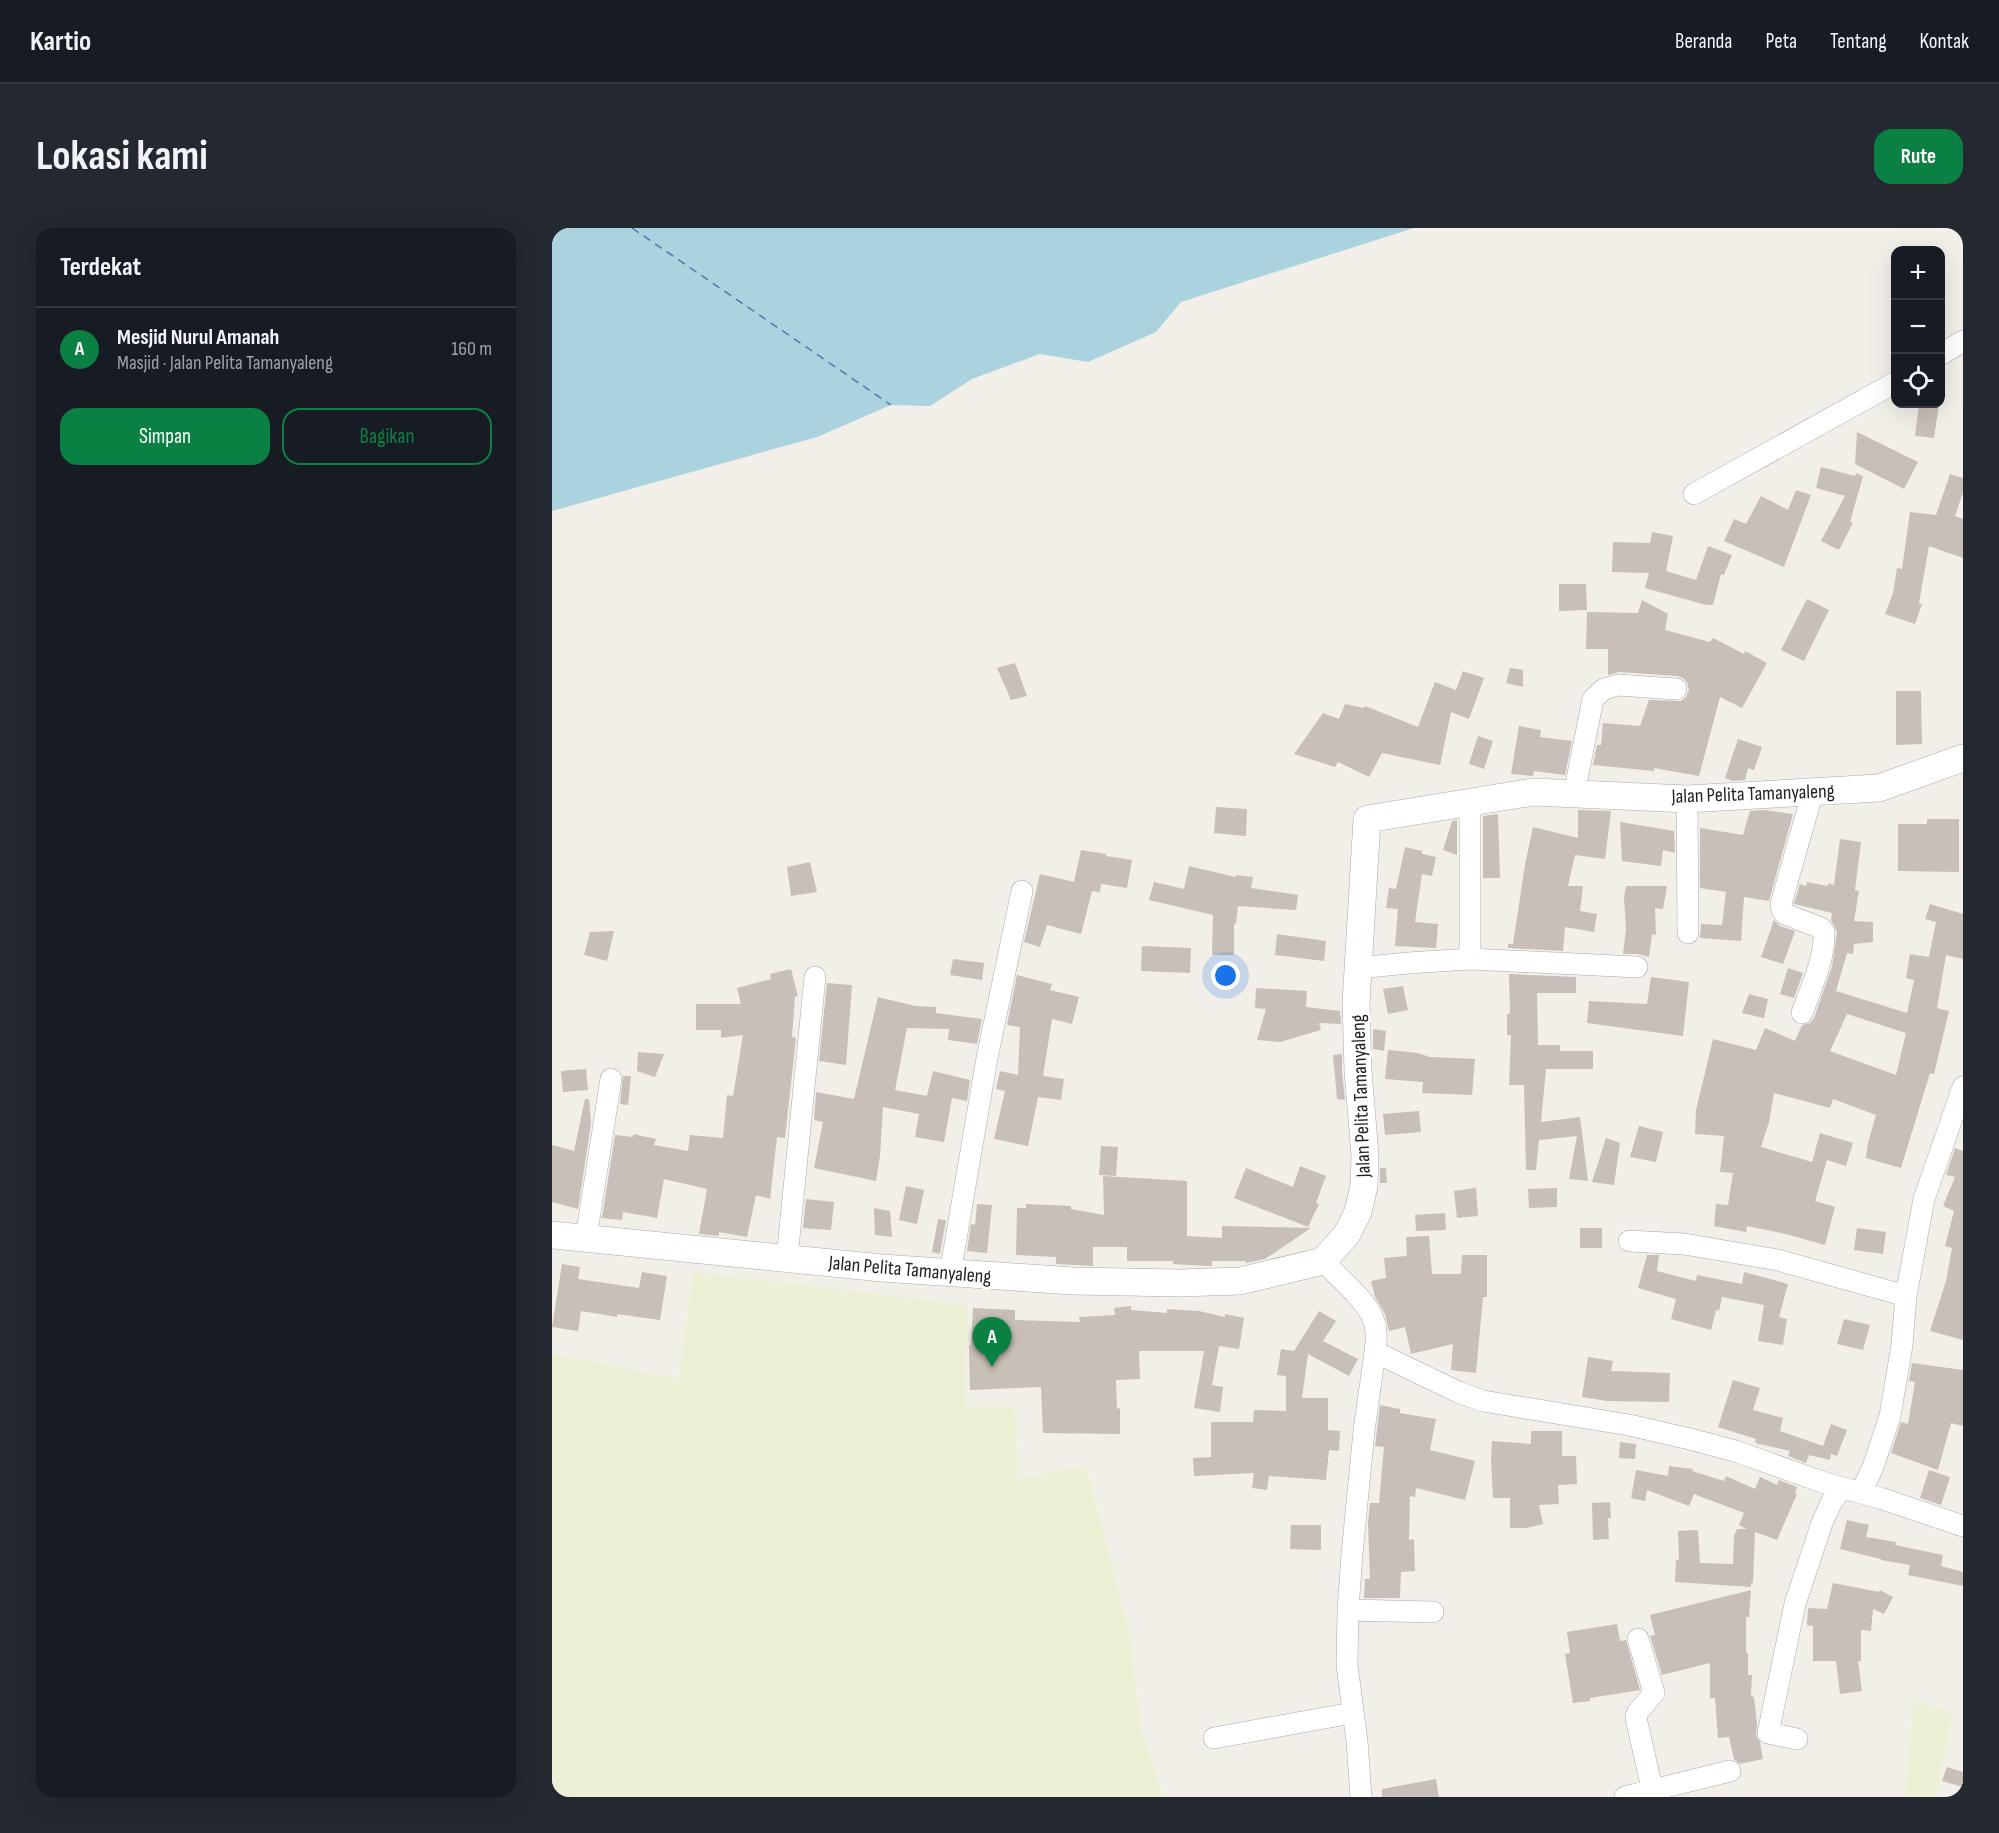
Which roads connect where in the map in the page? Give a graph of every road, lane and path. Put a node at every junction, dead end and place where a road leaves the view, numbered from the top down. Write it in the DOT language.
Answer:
graph roads {
  1 [pos="1963,341"];
  2 [pos="1943,354"];
  3 [pos="1891,385"];
  4 [pos="1694,494"];
  5 [pos="1676,689"];
  6 [pos="1963,758"];
  7 [pos="1813,791"];
  8 [pos="1574,794"];
  9 [pos="1687,799"];
  10 [pos="1470,802"];
  11 [pos="1022,891"];
  12 [pos="1688,933"];
  13 [pos="1470,959"];
  14 [pos="1637,967"];
  15 [pos="1358,968"];
  16 [pos="815,977"];
  17 [pos="1802,1013"];
  18 [pos="611,1079"];
  19 [pos="1963,1087"];
  20 [pos="552,1235"];
  21 [pos="586,1238"];
  22 [pos="1629,1241"];
  23 [pos="787,1258"];
  24 [pos="1323,1261"];
  25 [pos="950,1274"];
  26 [pos="1906,1296"];
  27 [pos="1375,1352"];
  28 [pos="1851,1490"];
  29 [pos="1963,1526"];
  30 [pos="1348,1610"];
  31 [pos="1433,1612"];
  32 [pos="1638,1639"];
  33 [pos="1352,1713"];
  34 [pos="1214,1738"];
  35 [pos="1797,1739"];
  36 [pos="1730,1771"];
  37 [pos="1653,1794"];
  38 [pos="1361,1797"];
  39 [pos="1625,1797"];
  1 -- 2 [label="street"];
  3 -- 4 [label="street"];
  5 -- 8 [label="street"];
  6 -- 7 [label="street, Jalan Pelita Tamanyaleng"];
  7 -- 9 [label="street, Jalan Pelita Tamanyaleng"];
  7 -- 17 [label="street"];
  8 -- 9 [label="street, Jalan Pelita Tamanyaleng"];
  8 -- 10 [label="street, Jalan Pelita Tamanyaleng"];
  9 -- 12 [label="street"];
  10 -- 13 [label="street"];
  10 -- 15 [label="street, Jalan Pelita Tamanyaleng"];
  11 -- 25 [label="street"];
  13 -- 14 [label="street"];
  13 -- 15 [label="street"];
  15 -- 24 [label="street, Jalan Pelita Tamanyaleng"];
  16 -- 23 [label="street"];
  18 -- 21 [label="street"];
  19 -- 26 [label="street"];
  20 -- 21 [label="street, Jalan Pelita Tamanyaleng"];
  21 -- 23 [label="street, Jalan Pelita Tamanyaleng"];
  22 -- 26 [label="street"];
  23 -- 25 [label="street, Jalan Pelita Tamanyaleng"];
  24 -- 25 [label="street, Jalan Pelita Tamanyaleng"];
  24 -- 27 [label="street"];
  26 -- 28 [label="street"];
  27 -- 28 [label="street"];
  27 -- 30 [label="street"];
  28 -- 29 [label="street"];
  28 -- 35 [label="street"];
  30 -- 31 [label="street"];
  30 -- 33 [label="street"];
  32 -- 37 [label="street"];
  33 -- 34 [label="street"];
  33 -- 38 [label="street"];
  36 -- 37 [label="street"];
  37 -- 39 [label="street"];
}
